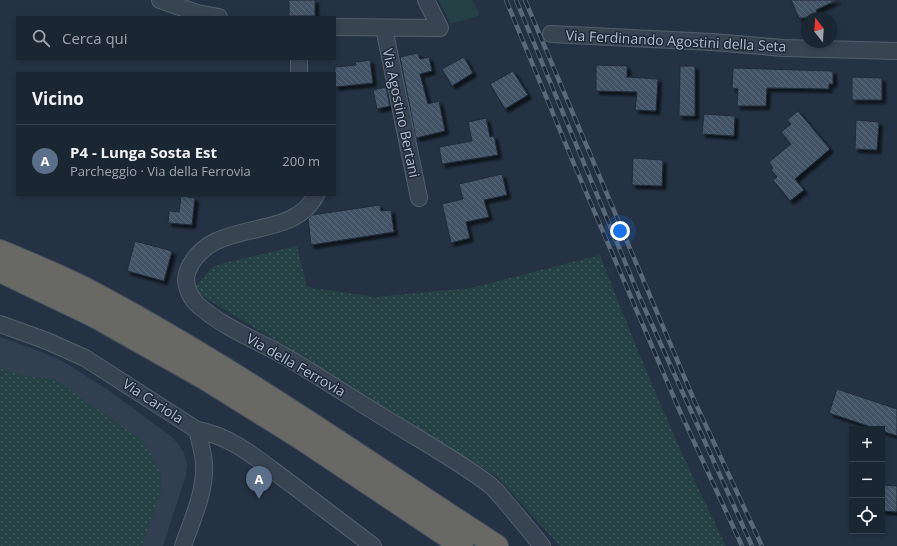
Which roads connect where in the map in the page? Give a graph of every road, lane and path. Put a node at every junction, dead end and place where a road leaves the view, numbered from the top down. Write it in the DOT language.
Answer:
graph roads {
  1 [pos="161,0"];
  2 [pos="426,0"];
  3 [pos="213,16"];
  4 [pos="336,27"];
  5 [pos="384,28"];
  6 [pos="551,34"];
  7 [pos="897,51"];
  8 [pos="299,60"];
  9 [pos="299,72"];
  10 [pos="316,196"];
  11 [pos="419,198"];
  12 [pos="0,250"];
  13 [pos="0,272"];
  14 [pos="0,288"];
  15 [pos="78,308"];
  16 [pos="0,324"];
  17 [pos="197,430"];
  18 [pos="455,534"];
  19 [pos="183,546"];
  20 [pos="373,546"];
  21 [pos="497,546"];
  22 [pos="542,546"];
  1 -- 3 [label="street"];
  2 -- 5 [label="street"];
  4 -- 5 [label="street"];
  5 -- 11 [label="street, Via Agostino Bertani"];
  6 -- 7 [label="street, Via Ferdinando Agostini della Seta"];
  8 -- 9 [label="street"];
  10 -- 22 [label="street, Via della Ferrovia"];
  12 -- 18 [label="highway"];
  13 -- 15 [label="highway"];
  14 -- 15 [label="highway"];
  15 -- 18 [label="highway"];
  16 -- 17 [label="street, Via Cariola"];
  17 -- 19 [label="street, Via Cariola"];
  17 -- 20 [label="street"];
  18 -- 21 [label="highway"];
}
